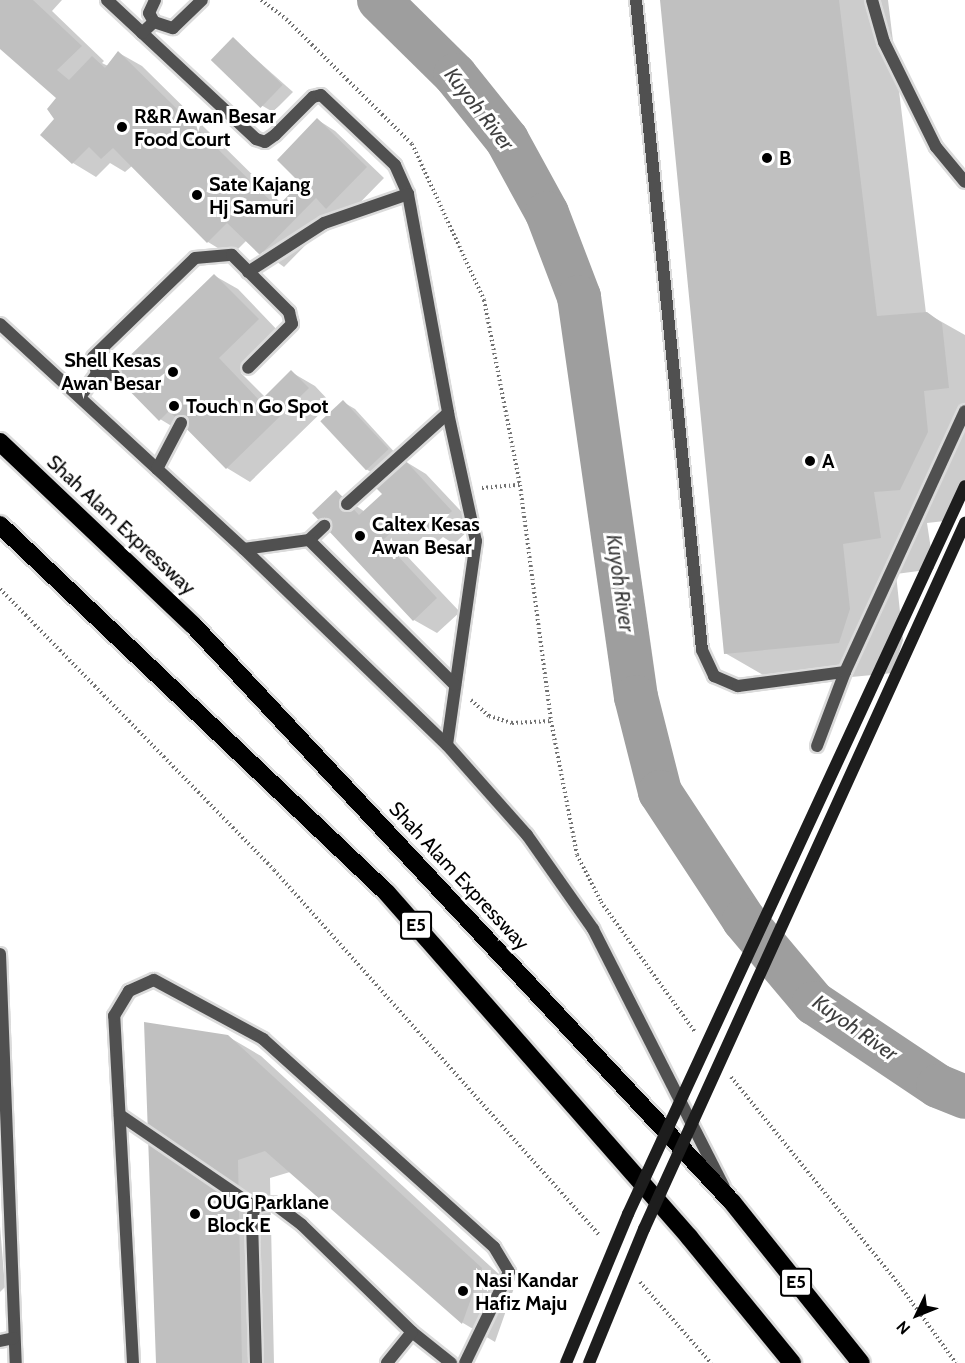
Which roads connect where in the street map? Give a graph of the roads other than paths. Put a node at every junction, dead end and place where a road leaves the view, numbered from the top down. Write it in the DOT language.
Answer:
graph roads {
  1 [pos="107,0"];
  2 [pos="156,0"];
  3 [pos="202,0"];
  4 [pos="636,0"];
  5 [pos="872,0"];
  6 [pos="154,22"];
  7 [pos="142,33"];
  8 [pos="965,182"];
  9 [pos="408,194"];
  10 [pos="248,272"];
  11 [pos="0,324"];
  12 [pos="248,368"];
  13 [pos="97,374"];
  14 [pos="114,375"];
  15 [pos="80,397"];
  16 [pos="965,411"];
  17 [pos="448,413"];
  18 [pos="181,423"];
  19 [pos="0,442"];
  20 [pos="157,469"];
  21 [pos="965,486"];
  22 [pos="347,504"];
  23 [pos="965,523"];
  24 [pos="0,525"];
  25 [pos="324,526"];
  26 [pos="309,540"];
  27 [pos="244,549"];
  28 [pos="845,672"];
  29 [pos="455,685"];
  30 [pos="447,745"];
  31 [pos="817,746"];
  32 [pos="0,954"];
  33 [pos="1,1053"];
  34 [pos="120,1115"];
  35 [pos="4,1202"];
  36 [pos="732,1202"];
  37 [pos="255,1207"];
  38 [pos="412,1332"];
  39 [pos="14,1338"];
  40 [pos="0,1341"];
  41 [pos="16,1363"];
  42 [pos="133,1363"];
  43 [pos="256,1363"];
  44 [pos="387,1363"];
  45 [pos="451,1363"];
  46 [pos="465,1363"];
  47 [pos="566,1363"];
  48 [pos="589,1363"];
  49 [pos="792,1363"];
  50 [pos="861,1363"];
  1 -- 7 [label="street"];
  2 -- 6 [label="street"];
  3 -- 6 [label="street"];
  4 -- 28 [label="street"];
  5 -- 8 [label="street"];
  6 -- 7 [label="street"];
  7 -- 9 [label="street"];
  9 -- 10 [label="street"];
  9 -- 17 [label="street"];
  10 -- 12 [label="street"];
  10 -- 13 [label="street"];
  11 -- 15 [label="street"];
  13 -- 14 [label="street"];
  13 -- 15 [label="street"];
  15 -- 20 [label="street"];
  16 -- 28 [label="street"];
  17 -- 22 [label="street"];
  17 -- 29 [label="street"];
  18 -- 20 [label="street"];
  19 -- 36 [label="highway, Shah Alam Expressway / E5"];
  20 -- 27 [label="street"];
  21 -- 47 [label="street, bridge"];
  23 -- 48 [label="street, bridge"];
  24 -- 49 [label="highway, E5"];
  25 -- 26 [label="street"];
  26 -- 27 [label="street"];
  26 -- 29 [label="street"];
  27 -- 30 [label="street"];
  28 -- 31 [label="street"];
  29 -- 30 [label="street"];
  30 -- 36 [label="street"];
  32 -- 33 [label="street"];
  33 -- 35 [label="street"];
  34 -- 37 [label="street"];
  34 -- 42 [label="street"];
  34 -- 46 [label="street"];
  35 -- 39 [label="street"];
  36 -- 50 [label="highway, Shah Alam Expressway / E5"];
  37 -- 38 [label="street"];
  37 -- 43 [label="street"];
  38 -- 44 [label="street"];
  38 -- 45 [label="street"];
  39 -- 40 [label="street"];
  39 -- 41 [label="street"];
}
